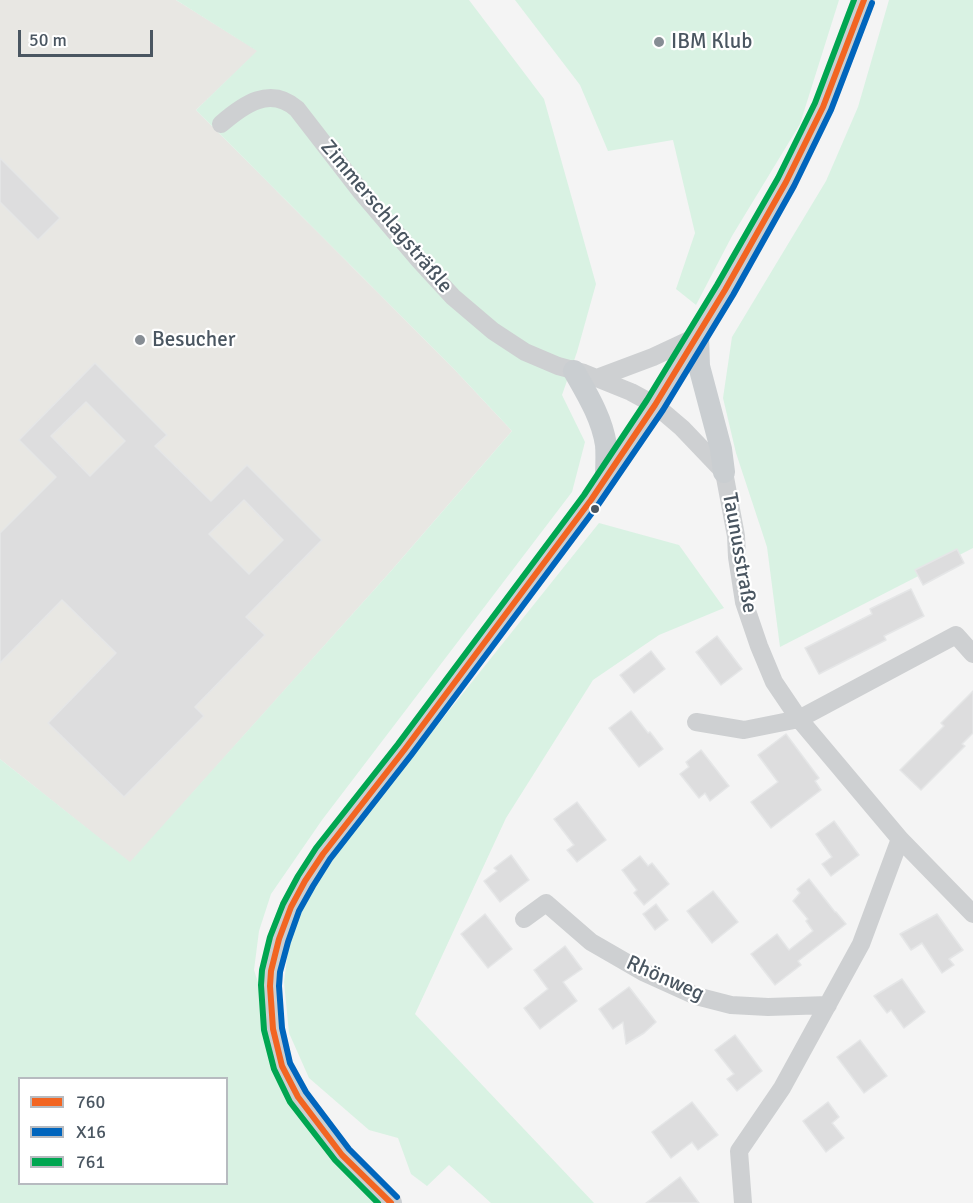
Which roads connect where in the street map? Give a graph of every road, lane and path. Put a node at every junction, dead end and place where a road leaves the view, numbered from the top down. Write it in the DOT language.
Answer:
graph roads {
  1 [pos="864,0"];
  2 [pos="221,124"];
  3 [pos="698,336"];
  4 [pos="574,371"];
  5 [pos="597,378"];
  6 [pos="655,405"];
  7 [pos="724,472"];
  8 [pos="606,478"];
  9 [pos="973,654"];
  10 [pos="799,719"];
  11 [pos="696,722"];
  12 [pos="900,839"];
  13 [pos="973,914"];
  14 [pos="524,919"];
  15 [pos="828,1005"];
  16 [pos="391,1203"];
  17 [pos="743,1203"];
  1 -- 3 [label="main road"];
  2 -- 4 [label="street, Zimmerschlagsträßle"];
  3 -- 5 [label="street"];
  3 -- 6 [label="main road"];
  3 -- 7 [label="main road"];
  4 -- 5 [label="street, Zimmerschlagsträßle"];
  4 -- 8 [label="main road"];
  5 -- 6 [label="street, Zimmerschlagsträßle"];
  6 -- 7 [label="street, Taunusstraße"];
  6 -- 8 [label="main road"];
  7 -- 10 [label="street, Taunusstraße"];
  8 -- 16 [label="main road"];
  9 -- 10 [label="street"];
  10 -- 11 [label="street"];
  10 -- 12 [label="street, Taunusstraße"];
  12 -- 13 [label="street, Taunusstraße"];
  12 -- 15 [label="street"];
  14 -- 15 [label="street, Rhönweg"];
  15 -- 17 [label="street"];
}
